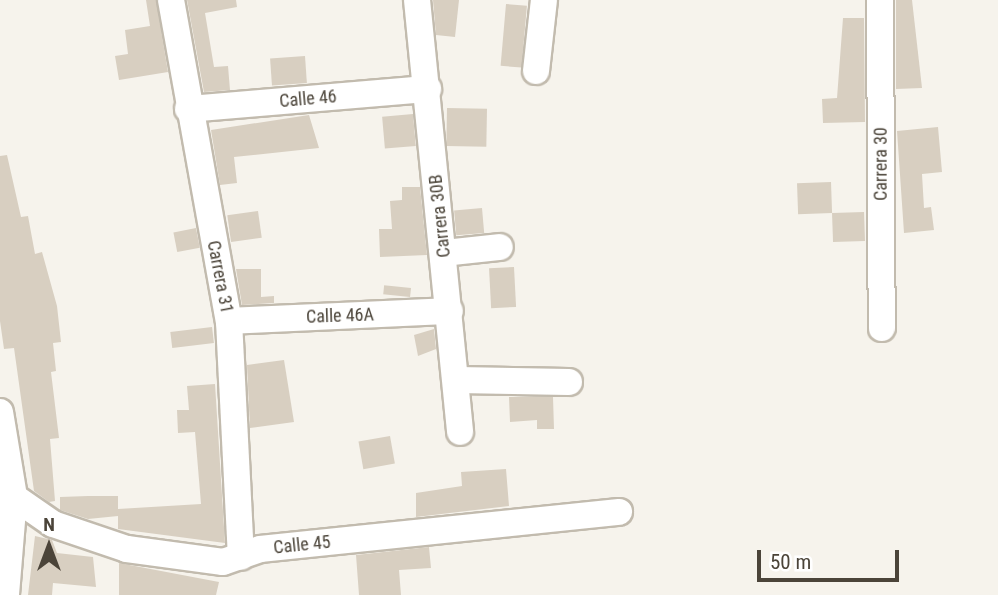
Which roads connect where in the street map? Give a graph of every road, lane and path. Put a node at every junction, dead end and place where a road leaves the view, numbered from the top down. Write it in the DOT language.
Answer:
graph roads {
  1 [pos="171,0"];
  2 [pos="417,0"];
  3 [pos="544,0"];
  4 [pos="880,0"];
  5 [pos="536,71"];
  6 [pos="428,89"];
  7 [pos="188,109"];
  8 [pos="500,247"];
  9 [pos="444,253"];
  10 [pos="450,311"];
  11 [pos="229,321"];
  12 [pos="882,328"];
  13 [pos="457,380"];
  14 [pos="569,382"];
  15 [pos="0,412"];
  16 [pos="460,432"];
  17 [pos="7,496"];
  18 [pos="619,512"];
  19 [pos="241,557"];
  20 [pos="6,595"];
  1 -- 7 [label="street, Carrera 31"];
  2 -- 6 [label="street, Carrera 30B"];
  3 -- 5 [label="street"];
  4 -- 12 [label="street, Carrera 30"];
  6 -- 7 [label="street, Calle 46"];
  6 -- 9 [label="street, Carrera 30B"];
  7 -- 11 [label="street, Carrera 31"];
  8 -- 9 [label="street"];
  9 -- 10 [label="street, Carrera 30B"];
  10 -- 11 [label="street, Calle 46A"];
  10 -- 13 [label="street, Carrera 30B"];
  11 -- 19 [label="street, Carrera 31"];
  13 -- 14 [label="street"];
  13 -- 16 [label="street, Carrera 30B"];
  15 -- 17 [label="street"];
  17 -- 19 [label="street, Calle 45"];
  17 -- 20 [label="street"];
  18 -- 19 [label="street, Calle 45"];
}
